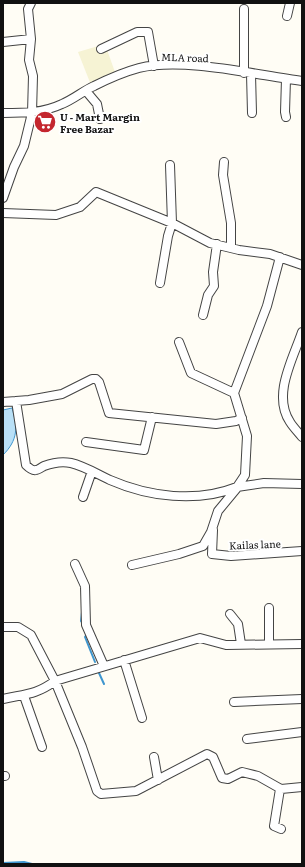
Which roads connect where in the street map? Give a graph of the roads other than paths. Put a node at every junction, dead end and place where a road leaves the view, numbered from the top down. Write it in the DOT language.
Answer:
graph roads {
  1 [pos="31,3"];
  2 [pos="290,3"];
  3 [pos="244,9"];
  4 [pos="287,16"];
  5 [pos="30,39"];
  6 [pos="3,42"];
  7 [pos="101,49"];
  8 [pos="154,66"];
  9 [pos="248,73"];
  10 [pos="286,79"];
  11 [pos="302,81"];
  12 [pos="86,90"];
  13 [pos="32,113"];
  14 [pos="252,113"];
  15 [pos="3,114"];
  16 [pos="286,117"];
  17 [pos="100,119"];
  18 [pos="224,162"];
  19 [pos="170,165"];
  20 [pos="3,198"];
  21 [pos="3,213"];
  22 [pos="172,223"];
  23 [pos="217,244"];
  24 [pos="230,248"];
  25 [pos="280,256"];
  26 [pos="302,265"];
  27 [pos="160,283"];
  28 [pos="203,316"];
  29 [pos="302,332"];
  30 [pos="178,342"];
  31 [pos="234,393"];
  32 [pos="16,401"];
  33 [pos="3,402"];
  34 [pos="152,417"];
  35 [pos="242,418"];
  36 [pos="302,437"];
  37 [pos="86,442"];
  38 [pos="92,471"];
  39 [pos="302,484"];
  40 [pos="237,487"];
  41 [pos="82,498"];
  42 [pos="213,525"];
  43 [pos="302,551"];
  44 [pos="75,564"];
  45 [pos="132,566"];
  46 [pos="269,608"];
  47 [pos="230,614"];
  48 [pos="3,627"];
  49 [pos="241,644"];
  50 [pos="269,644"];
  51 [pos="302,644"];
  52 [pos="124,660"];
  53 [pos="104,666"];
  54 [pos="55,681"];
  55 [pos="24,696"];
  56 [pos="3,699"];
  57 [pos="302,699"];
  58 [pos="234,702"];
  59 [pos="142,718"];
  60 [pos="302,732"];
  61 [pos="247,739"];
  62 [pos="42,747"];
  63 [pos="154,757"];
  64 [pos="158,780"];
  65 [pos="302,787"];
  66 [pos="280,789"];
  67 [pos="281,829"];
  1 -- 5 [label="street"];
  2 -- 4 [label="street"];
  3 -- 9 [label="street"];
  5 -- 6 [label="street"];
  5 -- 13 [label="street"];
  7 -- 8 [label="street"];
  8 -- 9 [label="street, MLA road"];
  8 -- 12 [label="street, MLA road"];
  9 -- 10 [label="street, MLA road"];
  9 -- 14 [label="street"];
  10 -- 11 [label="street, MLA road"];
  10 -- 16 [label="street"];
  12 -- 13 [label="street, MLA road"];
  12 -- 17 [label="street"];
  13 -- 15 [label="street, MLA road"];
  13 -- 20 [label="street"];
  18 -- 24 [label="street"];
  19 -- 22 [label="street"];
  21 -- 22 [label="street"];
  22 -- 23 [label="street"];
  22 -- 27 [label="street"];
  23 -- 24 [label="street"];
  23 -- 28 [label="street"];
  24 -- 25 [label="street"];
  25 -- 26 [label="street"];
  25 -- 31 [label="street"];
  29 -- 36 [label="street"];
  30 -- 31 [label="street"];
  31 -- 35 [label="street"];
  32 -- 33 [label="street"];
  32 -- 34 [label="street"];
  32 -- 38 [label="street"];
  34 -- 35 [label="street"];
  34 -- 37 [label="street"];
  35 -- 40 [label="street"];
  38 -- 40 [label="street"];
  38 -- 41 [label="street"];
  39 -- 40 [label="street"];
  40 -- 42 [label="street"];
  42 -- 43 [label="street, Kailas lane"];
  42 -- 45 [label="street"];
  44 -- 53 [label="street"];
  46 -- 50 [label="street"];
  47 -- 49 [label="street"];
  48 -- 54 [label="street"];
  49 -- 50 [label="street"];
  49 -- 52 [label="street"];
  50 -- 51 [label="street"];
  52 -- 53 [label="street"];
  52 -- 59 [label="street"];
  53 -- 54 [label="street"];
  54 -- 55 [label="street"];
  54 -- 64 [label="street"];
  55 -- 56 [label="street"];
  55 -- 62 [label="street"];
  57 -- 58 [label="street"];
  60 -- 61 [label="street"];
  63 -- 64 [label="street"];
  64 -- 66 [label="street"];
  65 -- 66 [label="street"];
  66 -- 67 [label="street"];
}
